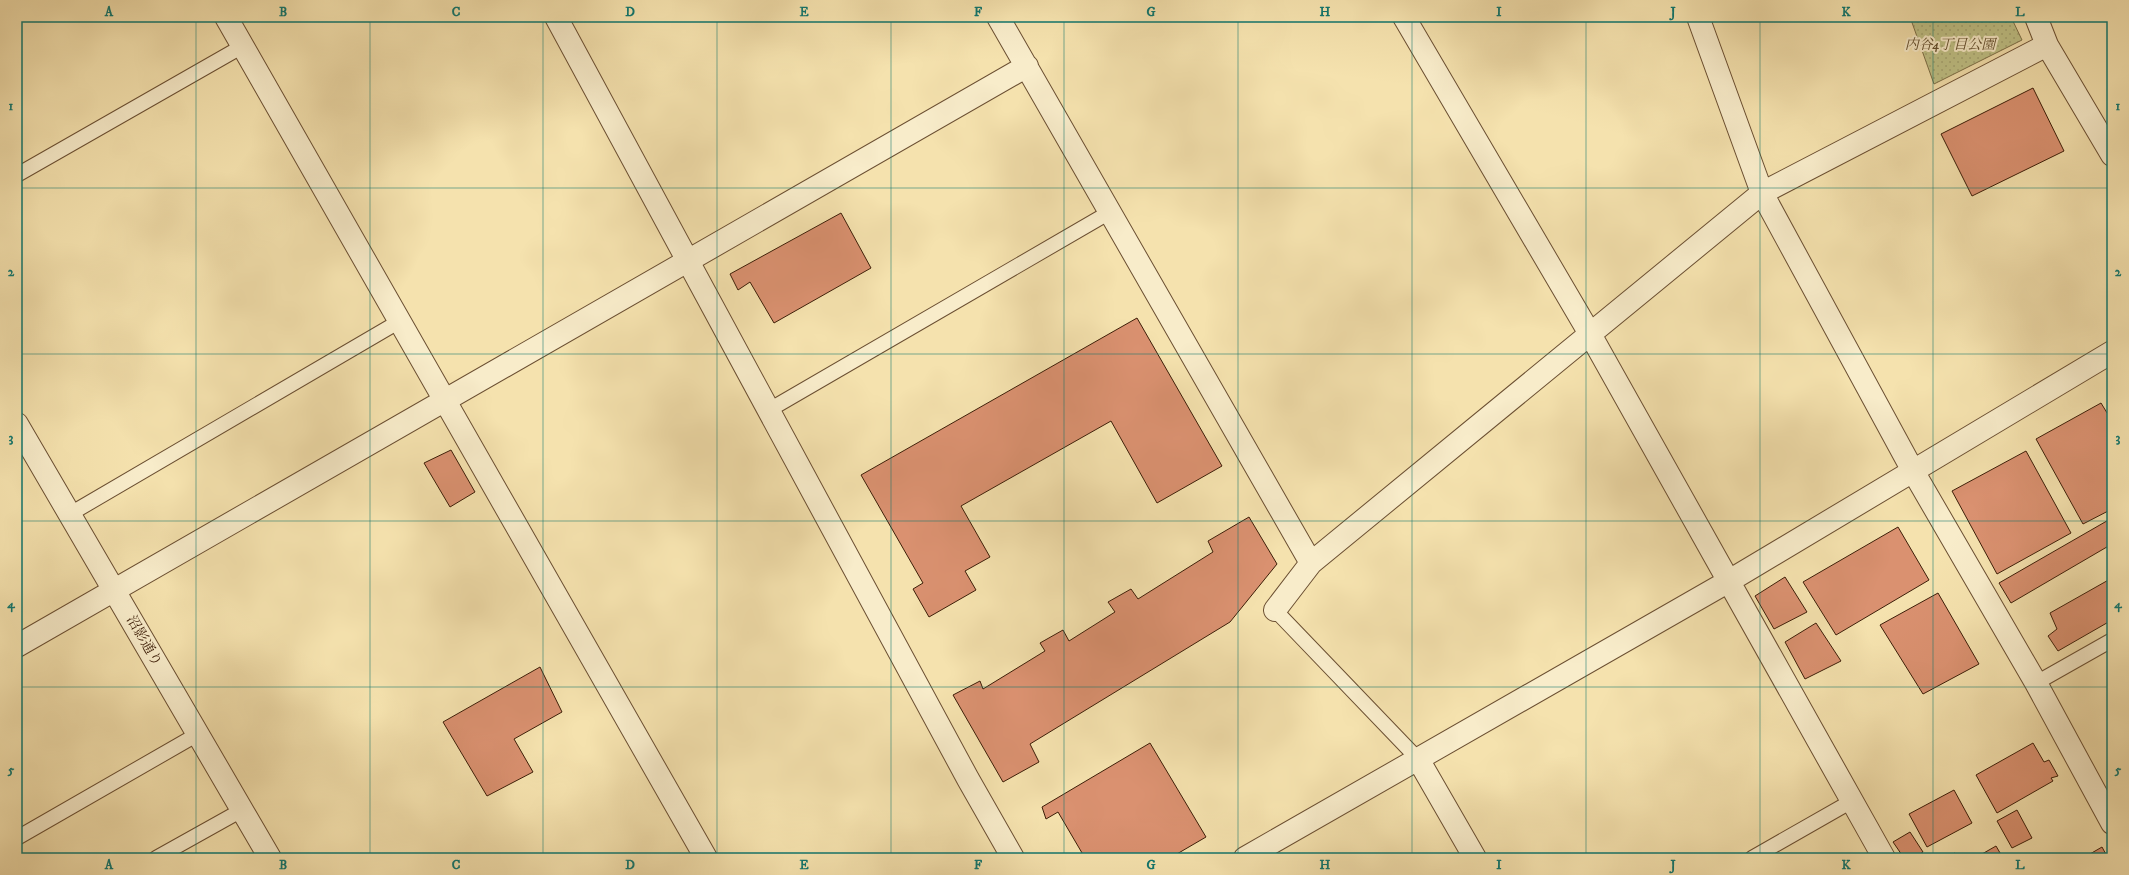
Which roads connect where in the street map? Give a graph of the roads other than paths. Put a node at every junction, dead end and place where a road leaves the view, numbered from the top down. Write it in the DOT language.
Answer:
graph roads {
  1 [pos="226,17"];
  2 [pos="556,17"];
  3 [pos="998,17"];
  4 [pos="1404,17"];
  5 [pos="1698,17"];
  6 [pos="2036,17"];
  7 [pos="2047,45"];
  8 [pos="242,46"];
  9 [pos="1027,66"];
  10 [pos="2112,155"];
  11 [pos="17,175"];
  12 [pos="1762,193"];
  13 [pos="1110,212"];
  14 [pos="688,261"];
  15 [pos="400,321"];
  16 [pos="1590,334"];
  17 [pos="2112,352"];
  18 [pos="445,400"];
  19 [pos="769,410"];
  20 [pos="17,424"];
  21 [pos="1913,471"];
  22 [pos="70,514"];
  23 [pos="1311,563"];
  24 [pos="1729,581"];
  25 [pos="115,590"];
  26 [pos="1275,610"];
  27 [pos="2112,640"];
  28 [pos="17,646"];
  29 [pos="2036,682"];
  30 [pos="198,734"];
  31 [pos="1418,759"];
  32 [pos="1852,801"];
  33 [pos="242,810"];
  34 [pos="2112,823"];
  35 [pos="17,838"];
  36 [pos="156,858"];
  37 [pos="270,858"];
  38 [pos="706,858"];
  39 [pos="1013,858"];
  40 [pos="1246,858"];
  41 [pos="1475,858"];
  42 [pos="1752,858"];
  43 [pos="1884,858"];
  1 -- 8 [label="street"];
  2 -- 14 [label="street"];
  3 -- 9 [label="street"];
  4 -- 16 [label="street"];
  5 -- 12 [label="street"];
  6 -- 7 [label="street"];
  7 -- 10 [label="street"];
  7 -- 12 [label="street"];
  8 -- 11 [label="lane"];
  8 -- 15 [label="street"];
  9 -- 13 [label="street"];
  9 -- 14 [label="street"];
  12 -- 16 [label="street"];
  12 -- 21 [label="street"];
  13 -- 19 [label="lane"];
  13 -- 23 [label="street"];
  14 -- 18 [label="street"];
  14 -- 19 [label="street"];
  15 -- 18 [label="street"];
  15 -- 22 [label="lane"];
  16 -- 23 [label="street"];
  16 -- 24 [label="street"];
  17 -- 21 [label="street"];
  18 -- 25 [label="street"];
  18 -- 38 [label="street"];
  19 -- 39 [label="street"];
  20 -- 22 [label="street, 沼影通り"];
  21 -- 24 [label="street"];
  21 -- 29 [label="street"];
  22 -- 25 [label="street, 沼影通り"];
  23 -- 26 [label="street"];
  24 -- 31 [label="street"];
  24 -- 32 [label="street"];
  25 -- 28 [label="street"];
  25 -- 30 [label="street, 沼影通り"];
  26 -- 31 [label="lane"];
  27 -- 29 [label="lane"];
  29 -- 34 [label="street"];
  30 -- 33 [label="street, 沼影通り"];
  30 -- 35 [label="lane"];
  31 -- 40 [label="street"];
  31 -- 41 [label="street"];
  32 -- 42 [label="lane"];
  32 -- 43 [label="street"];
  33 -- 36 [label="lane"];
  33 -- 37 [label="street, 沼影通り"];
}
